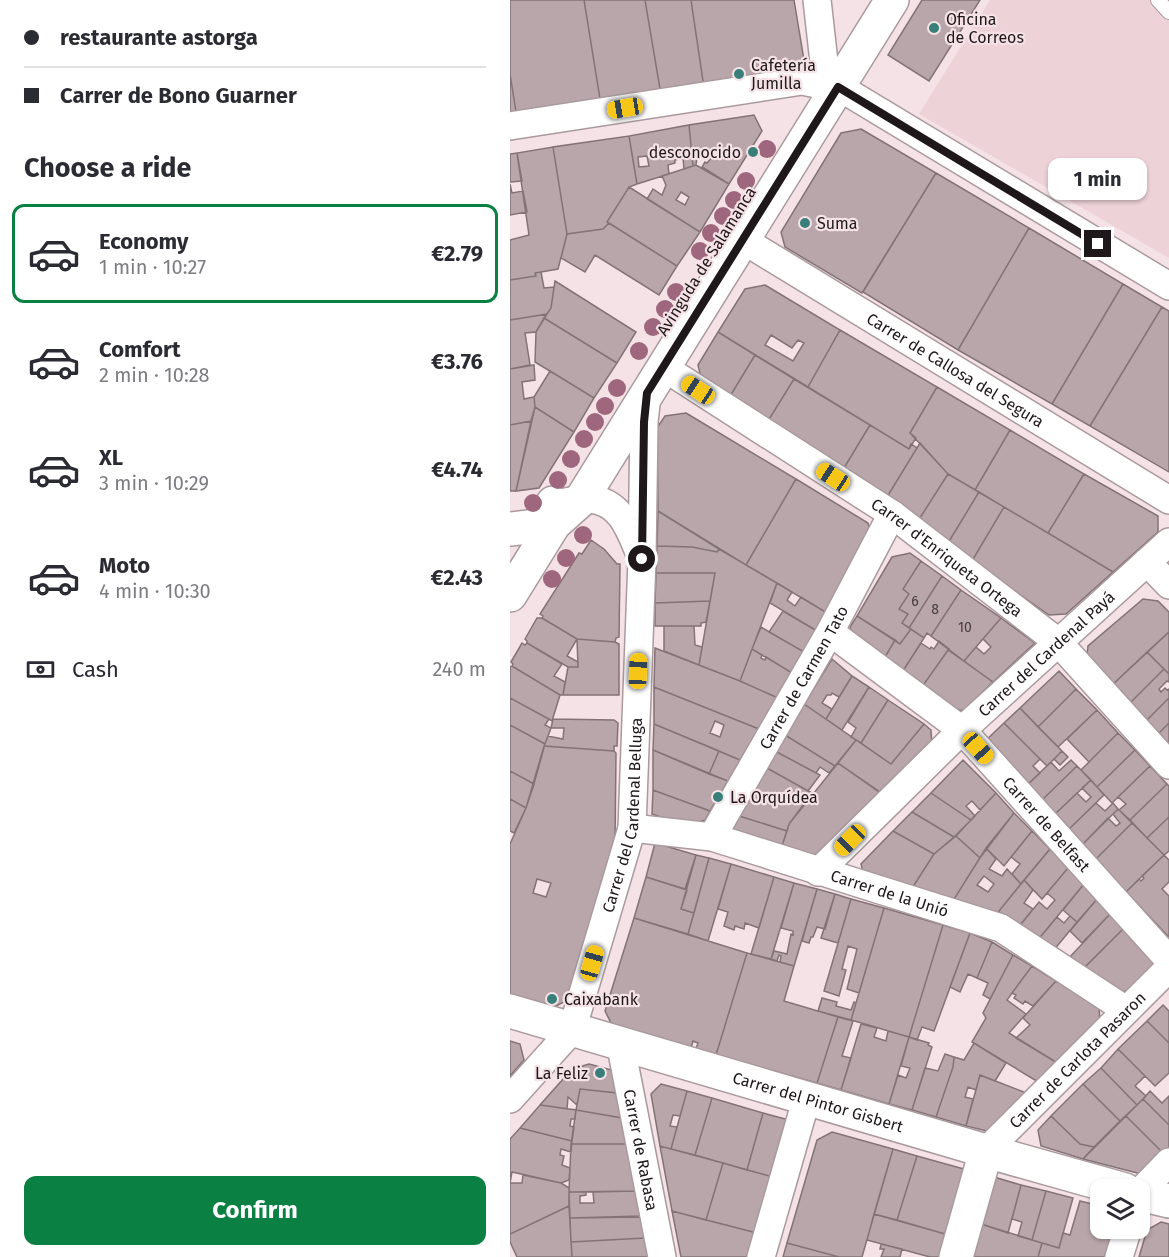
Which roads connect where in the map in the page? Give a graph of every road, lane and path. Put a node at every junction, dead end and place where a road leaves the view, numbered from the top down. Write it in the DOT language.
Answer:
graph roads {
  1 [pos="817,0"];
  2 [pos="869,0"];
  3 [pos="892,0"];
  4 [pos="1158,0"];
  5 [pos="1169,12"];
  6 [pos="827,80"];
  7 [pos="510,126"];
  8 [pos="743,240"];
  9 [pos="1169,286"];
  10 [pos="655,380"];
  11 [pos="1169,500"];
  12 [pos="510,509"];
  13 [pos="563,509"];
  14 [pos="892,514"];
  15 [pos="510,530"];
  16 [pos="1169,542"];
  17 [pos="642,559"];
  18 [pos="1147,562"];
  19 [pos="1169,585"];
  20 [pos="510,595"];
  21 [pos="830,632"];
  22 [pos="1058,642"];
  23 [pos="962,730"];
  24 [pos="1169,765"];
  25 [pos="632,828"];
  26 [pos="712,837"];
  27 [pos="818,872"];
  28 [pos="1169,960"];
  29 [pos="1169,968"];
  30 [pos="1126,1010"];
  31 [pos="510,1011"];
  32 [pos="572,1030"];
  33 [pos="620,1042"];
  34 [pos="807,1097"];
  35 [pos="510,1099"];
  36 [pos="986,1151"];
  37 [pos="1169,1162"];
  38 [pos="1090,1180"];
  39 [pos="1150,1182"];
  40 [pos="1150,1196"];
  41 [pos="1169,1202"];
  42 [pos="1125,1239"];
  43 [pos="662,1257"];
  44 [pos="761,1257"];
  45 [pos="956,1257"];
  46 [pos="1119,1257"];
  1 -- 6 [label="street"];
  2 -- 6 [label="main road, Avinguda de Salamanca"];
  3 -- 6 [label="main road, Avinguda de Salamanca"];
  4 -- 5 [label="lane"];
  6 -- 7 [label="street"];
  6 -- 8 [label="main road, Avinguda de Salamanca"];
  6 -- 9 [label="street"];
  6 -- 13 [label="main road, Avinguda de Salamanca"];
  8 -- 10 [label="main road, Avinguda de Salamanca"];
  8 -- 11 [label="street, Carrer de Callosa del Segura"];
  10 -- 13 [label="main road, Avinguda de Salamanca"];
  10 -- 14 [label="street, Carrer d'Enriqueta Ortega"];
  10 -- 17 [label="street, Carrer del Cardenal Belluga"];
  12 -- 13 [label="main road"];
  13 -- 15 [label="main road"];
  13 -- 17 [label="street, Carrer del Cardenal Belluga"];
  13 -- 20 [label="main road, Avinguda de Salamanca"];
  14 -- 21 [label="street, Carrer de Carmen Tato"];
  14 -- 22 [label="street, Carrer d'Enriqueta Ortega"];
  16 -- 18 [label="street, Carrer del Cardenal Payá"];
  17 -- 25 [label="street, Carrer del Cardenal Belluga"];
  18 -- 19 [label="street"];
  18 -- 22 [label="street, Carrer del Cardenal Payá"];
  21 -- 23 [label="street, Carrer de Belfast"];
  21 -- 26 [label="street, Carrer de Carmen Tato"];
  22 -- 23 [label="street, Carrer del Cardenal Payá"];
  22 -- 24 [label="street, Carrer d'Enriqueta Ortega"];
  23 -- 27 [label="street, Carrer del Cardenal Payá"];
  23 -- 28 [label="street, Carrer de Belfast"];
  25 -- 26 [label="street, Carrer de la Unió"];
  25 -- 32 [label="street, Carrer del Cardenal Belluga"];
  26 -- 27 [label="street, Carrer de la Unió"];
  27 -- 30 [label="street, Carrer de la Unió"];
  29 -- 30 [label="street, Carrer de Carlota Pasaron"];
  30 -- 36 [label="street, Carrer de Carlota Pasaron"];
  31 -- 32 [label="main road, Carrer del Pintor Gisbert"];
  32 -- 33 [label="main road, Carrer del Pintor Gisbert"];
  32 -- 35 [label="street"];
  33 -- 34 [label="main road, Carrer del Pintor Gisbert"];
  33 -- 43 [label="street, Carrer de Rabasa"];
  34 -- 36 [label="main road, Carrer del Pintor Gisbert"];
  34 -- 44 [label="street"];
  36 -- 38 [label="main road, Carrer del Pintor Gisbert"];
  36 -- 45 [label="main road"];
  37 -- 39 [label="street"];
  40 -- 41 [label="main road"];
  42 -- 46 [label="street"];
}
